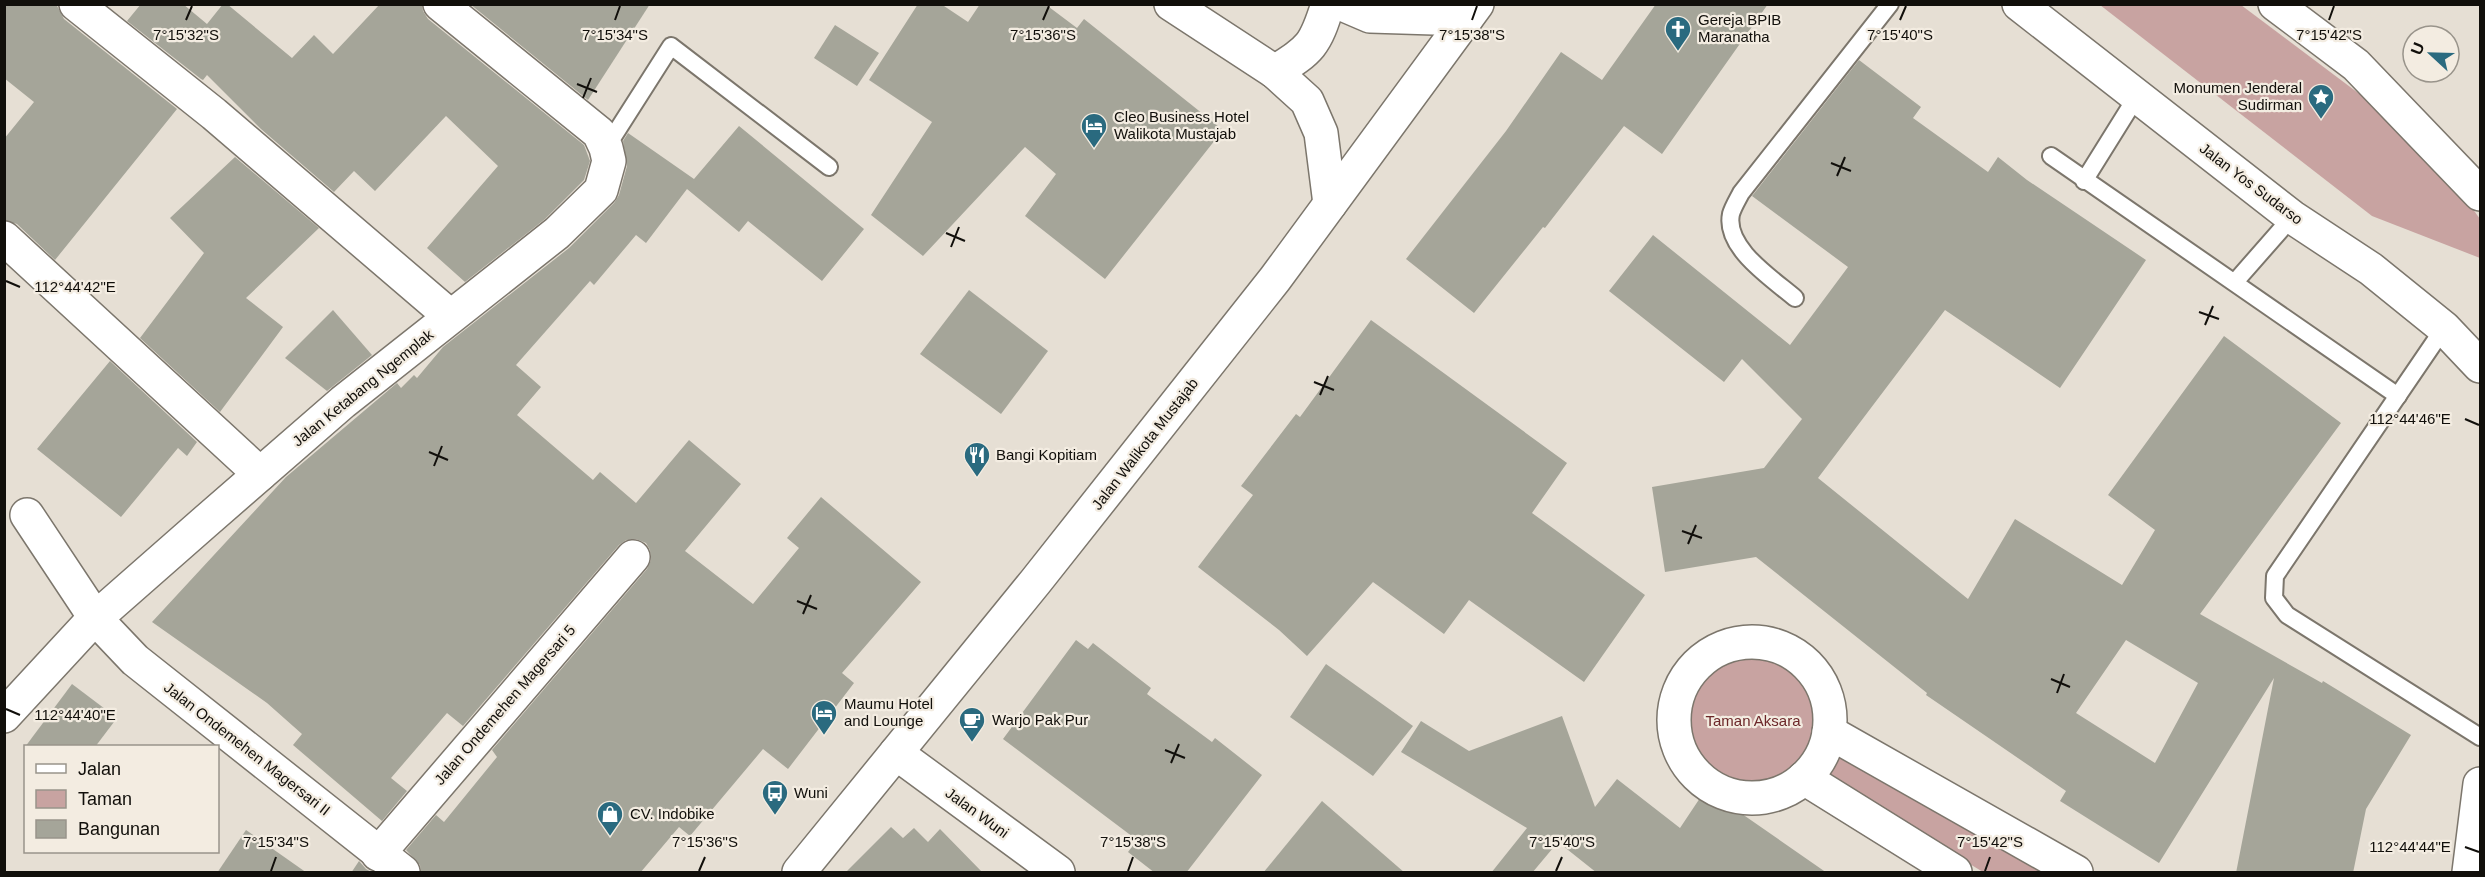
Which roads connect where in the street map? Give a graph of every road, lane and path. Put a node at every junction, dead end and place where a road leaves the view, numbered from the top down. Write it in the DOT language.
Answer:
graph roads {
  1 [pos="76,4"];
  2 [pos="440,4"];
  3 [pos="1171,4"];
  4 [pos="1328,4"];
  5 [pos="1342,4"];
  6 [pos="1890,4"];
  7 [pos="2019,4"];
  8 [pos="2275,4"];
  9 [pos="1472,12"];
  10 [pos="1275,72"];
  11 [pos="2137,96"];
  12 [pos="606,148"];
  13 [pos="2051,156"];
  14 [pos="829,167"];
  15 [pos="2084,181"];
  16 [pos="2481,194"];
  17 [pos="1330,204"];
  18 [pos="2292,218"];
  19 [pos="4,238"];
  20 [pos="2235,282"];
  21 [pos="1795,298"];
  22 [pos="450,316"];
  23 [pos="2444,328"];
  24 [pos="2481,366"];
  25 [pos="2398,396"];
  26 [pos="260,474"];
  27 [pos="27,515"];
  28 [pos="633,557"];
  29 [pos="96,620"];
  30 [pos="4,716"];
  31 [pos="1829,732"];
  32 [pos="2481,737"];
  33 [pos="896,753"];
  34 [pos="1804,778"];
  35 [pos="2481,784"];
  36 [pos="391,863"];
  37 [pos="799,873"];
  38 [pos="1058,873"];
  39 [pos="1955,873"];
  40 [pos="2076,873"];
  41 [pos="2469,873"];
  1 -- 22 [label="street"];
  2 -- 12 [label="street"];
  3 -- 10 [label="street"];
  4 -- 10 [label="street"];
  5 -- 9 [label="street"];
  6 -- 21 [label="lane"];
  7 -- 11 [label="street, Jalan Yos Sudarso"];
  8 -- 16 [label="street"];
  9 -- 17 [label="street, Jalan Walikota Mustajab"];
  10 -- 17 [label="street"];
  11 -- 15 [label="lane"];
  11 -- 18 [label="street, Jalan Yos Sudarso"];
  12 -- 14 [label="lane"];
  12 -- 22 [label="street, Jalan Ketabang Ngemplak"];
  13 -- 15 [label="lane"];
  15 -- 20 [label="lane"];
  17 -- 33 [label="street, Jalan Walikota Mustajab"];
  18 -- 20 [label="lane"];
  18 -- 23 [label="street, Jalan Yos Sudarso"];
  19 -- 26 [label="street"];
  20 -- 25 [label="lane"];
  22 -- 26 [label="street, Jalan Ketabang Ngemplak"];
  23 -- 24 [label="street, Jalan Yos Sudarso"];
  23 -- 25 [label="lane"];
  25 -- 32 [label="lane"];
  26 -- 29 [label="street, Jalan Ketabang Ngemplak"];
  27 -- 29 [label="street, Jalan Ondemehen Magersari II"];
  28 -- 36 [label="street, Jalan Ondemehen Magersari 5"];
  29 -- 30 [label="street, Jalan Ketabang Ngemplak"];
  29 -- 36 [label="street, Jalan Ondemehen Magersari II"];
  31 -- 34 [label="street"];
  31 -- 34 [label="street"];
  31 -- 40 [label="street"];
  33 -- 37 [label="street, Jalan Walikota Mustajab"];
  33 -- 38 [label="street, Jalan Wuni"];
  34 -- 39 [label="street"];
  35 -- 41 [label="street"];
}
